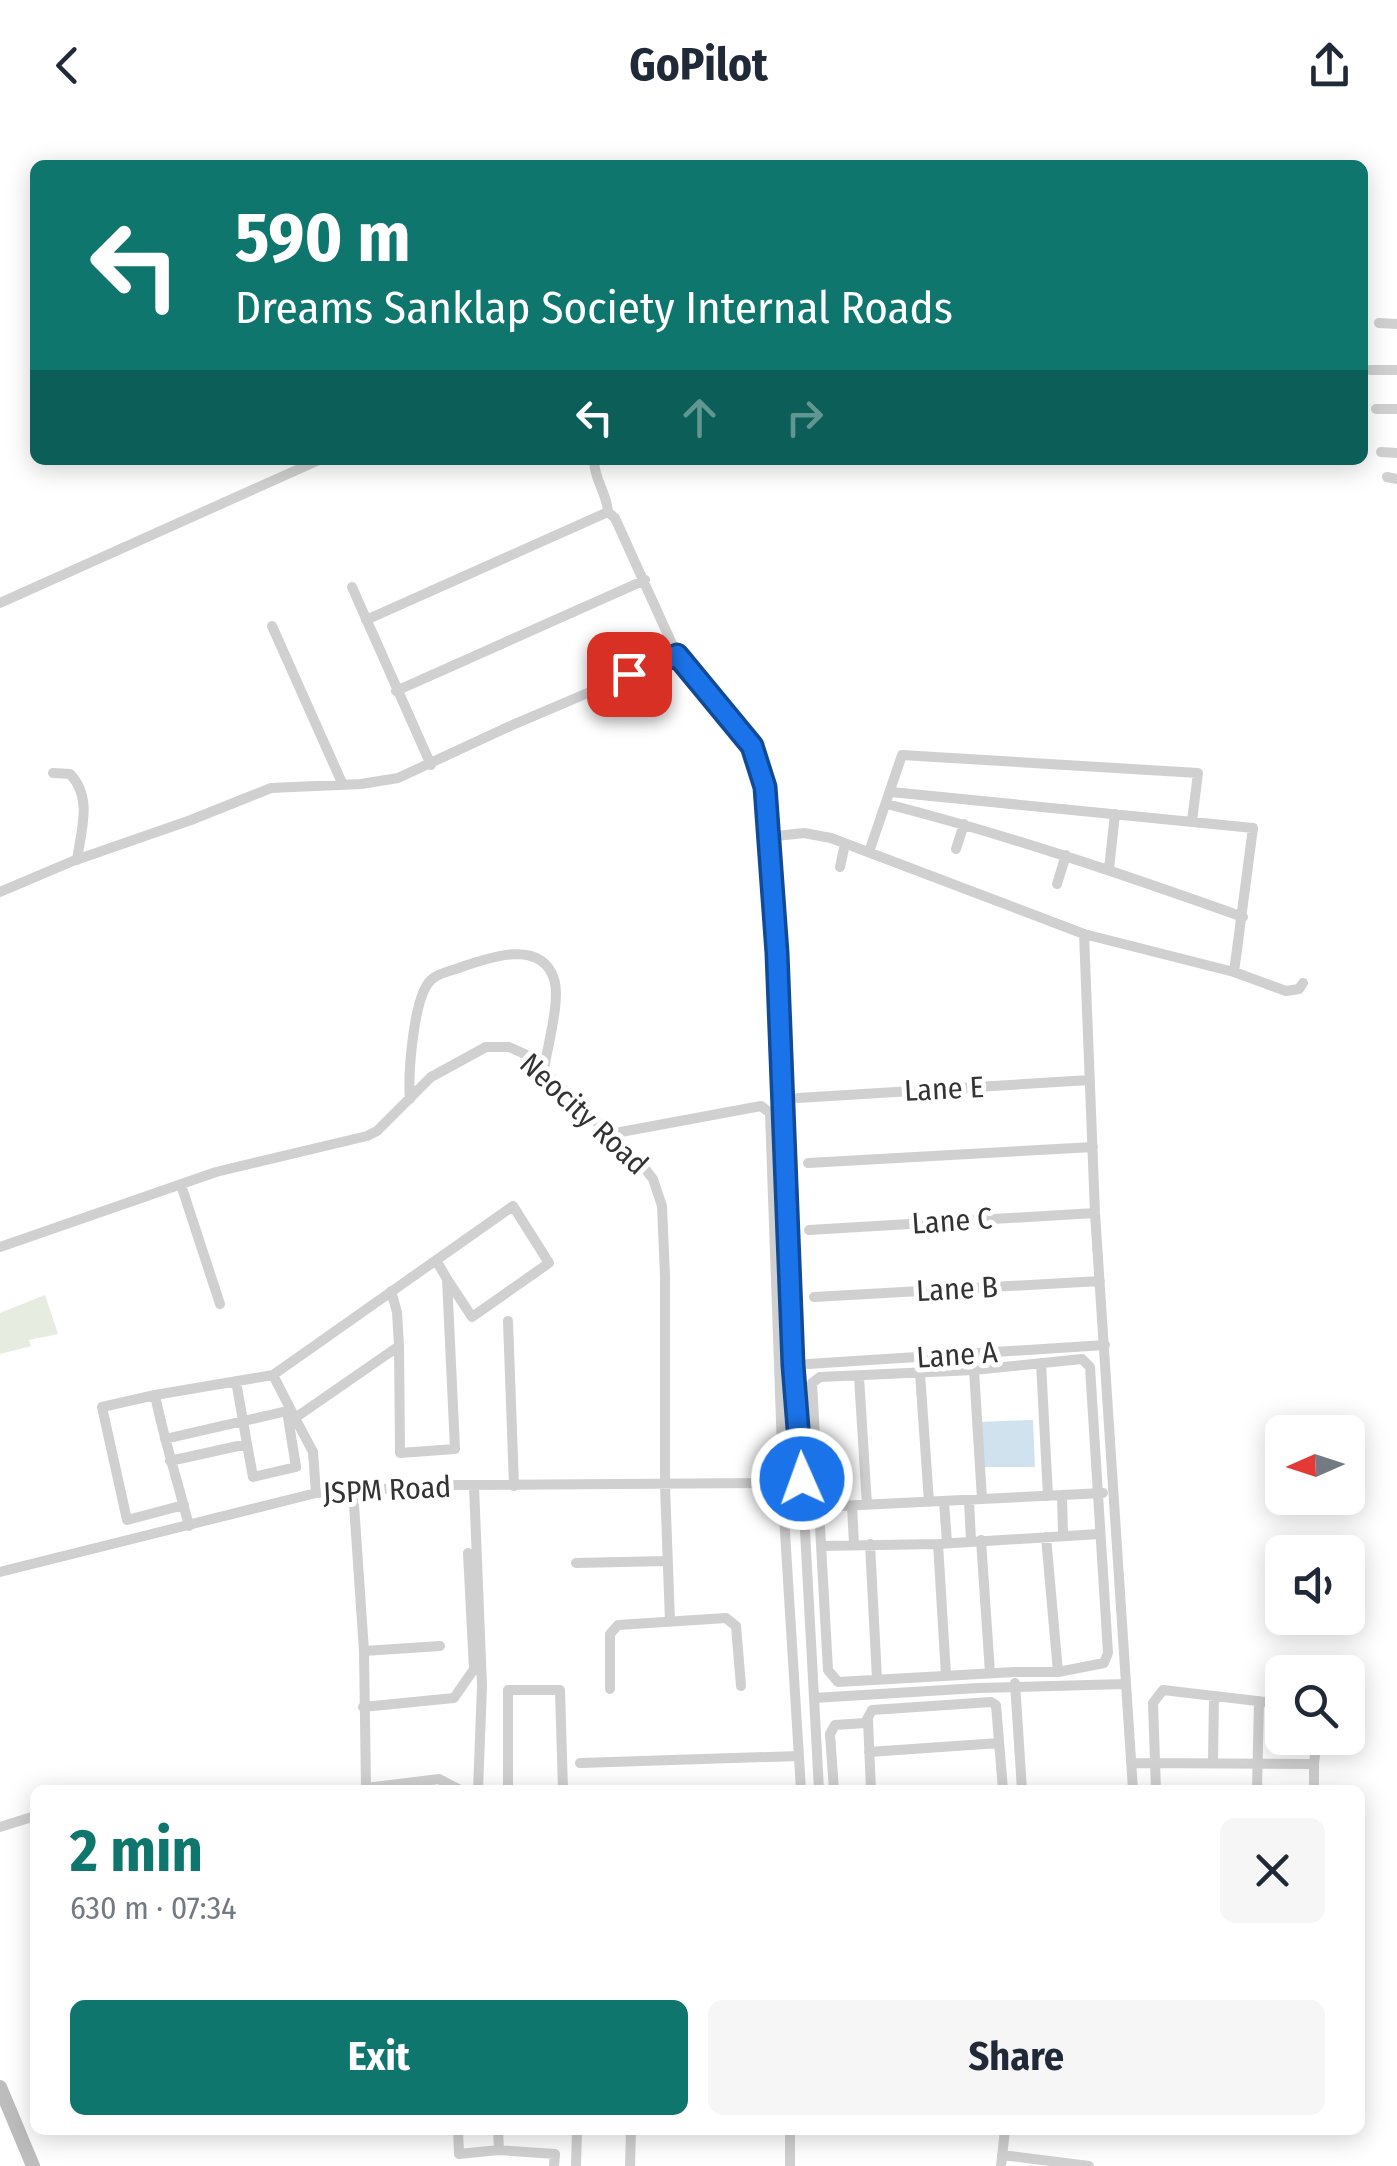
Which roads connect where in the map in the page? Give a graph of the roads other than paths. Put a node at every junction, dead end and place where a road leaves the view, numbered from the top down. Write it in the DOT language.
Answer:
graph roads {
  1 [pos="1378,323"];
  2 [pos="1397,324"];
  3 [pos="1370,370"];
  4 [pos="1397,370"];
  5 [pos="1376,409"];
  6 [pos="1397,409"];
  7 [pos="1382,452"];
  8 [pos="1397,452"];
  9 [pos="296,465"];
  10 [pos="595,465"];
  11 [pos="608,512"];
  12 [pos="645,580"];
  13 [pos="352,587"];
  14 [pos="0,603"];
  15 [pos="366,620"];
  16 [pos="272,626"];
  17 [pos="677,655"];
  18 [pos="396,690"];
  19 [pos="430,764"];
  20 [pos="53,774"];
  21 [pos="343,784"];
  22 [pos="889,798"];
  23 [pos="1114,814"];
  24 [pos="1192,822"];
  25 [pos="964,824"];
  26 [pos="767,837"];
  27 [pos="845,844"];
  28 [pos="956,848"];
  29 [pos="869,852"];
  30 [pos="1066,855"];
  31 [pos="77,860"];
  32 [pos="840,868"];
  33 [pos="1110,869"];
  34 [pos="1057,884"];
  35 [pos="0,892"];
  36 [pos="1243,918"];
  37 [pos="1084,934"];
  38 [pos="1234,972"];
  39 [pos="1302,983"];
  40 [pos="544,1070"];
  41 [pos="1090,1080"];
  42 [pos="798,1098"];
  43 [pos="410,1099"];
  44 [pos="610,1134"];
  45 [pos="1093,1147"];
  46 [pos="808,1163"];
  47 [pos="181,1185"];
  48 [pos="1095,1213"];
  49 [pos="810,1230"];
  50 [pos="0,1248"];
  51 [pos="436,1260"];
  52 [pos="447,1278"];
  53 [pos="1100,1280"];
  54 [pos="391,1291"];
  55 [pos="814,1297"];
  56 [pos="220,1304"];
  57 [pos="508,1321"];
  58 [pos="1105,1345"];
  59 [pos="398,1346"];
  60 [pos="1041,1363"];
  61 [pos="808,1364"];
  62 [pos="974,1370"];
  63 [pos="920,1373"];
  64 [pos="272,1375"];
  65 [pos="859,1376"];
  66 [pos="236,1381"];
  67 [pos="156,1396"];
  68 [pos="291,1413"];
  69 [pos="244,1421"];
  70 [pos="164,1439"];
  71 [pos="247,1444"];
  72 [pos="170,1461"];
  73 [pos="783,1483"];
  74 [pos="474,1486"];
  75 [pos="514,1486"];
  76 [pos="665,1486"];
  77 [pos="353,1490"];
  78 [pos="316,1493"];
  79 [pos="1115,1493"];
  80 [pos="1097,1494"];
  81 [pos="1048,1496"];
  82 [pos="1062,1496"];
  83 [pos="969,1500"];
  84 [pos="982,1500"];
  85 [pos="944,1501"];
  86 [pos="929,1502"];
  87 [pos="184,1504"];
  88 [pos="867,1505"];
  89 [pos="852,1506"];
  90 [pos="819,1508"];
  91 [pos="188,1526"];
  92 [pos="804,1528"];
  93 [pos="820,1528"];
  94 [pos="1064,1534"];
  95 [pos="1099,1534"];
  96 [pos="1046,1537"];
  97 [pos="976,1541"];
  98 [pos="943,1543"];
  99 [pos="854,1544"];
  100 [pos="870,1544"];
  101 [pos="821,1546"];
  102 [pos="468,1553"];
  103 [pos="667,1560"];
  104 [pos="576,1563"];
  105 [pos="0,1572"];
  106 [pos="670,1621"];
  107 [pos="440,1646"];
  108 [pos="364,1651"];
  109 [pos="1014,1672"];
  110 [pos="1058,1672"];
  111 [pos="990,1673"];
  112 [pos="946,1675"];
  113 [pos="910,1677"];
  114 [pos="878,1679"];
  115 [pos="1126,1684"];
  116 [pos="741,1686"];
  117 [pos="1015,1687"];
  118 [pos="610,1689"];
  119 [pos="912,1693"];
  120 [pos="1214,1696"];
  121 [pos="814,1698"];
  122 [pos="1259,1701"];
  123 [pos="1265,1702"];
  124 [pos="364,1707"];
  125 [pos="868,1720"];
  126 [pos="999,1743"];
  127 [pos="870,1752"];
  128 [pos="1315,1755"];
  129 [pos="799,1756"];
  130 [pos="580,1762"];
  131 [pos="1154,1762"];
  132 [pos="1132,1763"];
  133 [pos="1212,1763"];
  134 [pos="1258,1764"];
  135 [pos="1314,1764"];
  136 [pos="1022,1771"];
  137 [pos="1002,1772"];
  138 [pos="366,1785"];
  139 [pos="390,1785"];
  140 [pos="450,1785"];
  141 [pos="478,1785"];
  142 [pos="508,1785"];
  143 [pos="563,1785"];
  144 [pos="801,1785"];
  145 [pos="820,1785"];
  146 [pos="834,1785"];
  147 [pos="872,1785"];
  148 [pos="1002,1785"];
  149 [pos="1022,1785"];
  150 [pos="1133,1785"];
  151 [pos="1156,1785"];
  152 [pos="1257,1785"];
  153 [pos="1314,1785"];
  154 [pos="30,1817"];
  155 [pos="0,1826"];
  156 [pos="0,2087"];
  157 [pos="458,2135"];
  158 [pos="498,2135"];
  159 [pos="577,2135"];
  160 [pos="631,2135"];
  161 [pos="790,2135"];
  162 [pos="1004,2135"];
  163 [pos="499,2150"];
  164 [pos="1001,2162"];
  165 [pos="33,2166"];
  166 [pos="554,2166"];
  167 [pos="576,2166"];
  168 [pos="630,2166"];
  169 [pos="790,2166"];
  170 [pos="1016,2166"];
  171 [pos="1089,2166"];
  1 -- 2 [label="street"];
  3 -- 4 [label="street"];
  5 -- 6 [label="street"];
  7 -- 8 [label="street"];
  9 -- 14 [label="street"];
  10 -- 11 [label="street"];
  11 -- 12 [label="street"];
  11 -- 15 [label="street"];
  12 -- 17 [label="street"];
  12 -- 18 [label="street"];
  13 -- 15 [label="street"];
  15 -- 18 [label="street"];
  16 -- 21 [label="street"];
  17 -- 19 [label="street"];
  17 -- 26 [label="street"];
  18 -- 19 [label="street"];
  19 -- 21 [label="street"];
  20 -- 31 [label="street"];
  21 -- 31 [label="street"];
  22 -- 23 [label="street"];
  22 -- 24 [label="street"];
  22 -- 25 [label="street"];
  22 -- 29 [label="street"];
  23 -- 24 [label="street"];
  23 -- 33 [label="street"];
  24 -- 36 [label="street"];
  25 -- 28 [label="street"];
  25 -- 30 [label="street"];
  26 -- 27 [label="street"];
  26 -- 92 [label="street"];
  27 -- 29 [label="street"];
  27 -- 32 [label="street"];
  29 -- 37 [label="street"];
  30 -- 33 [label="street"];
  30 -- 34 [label="street"];
  31 -- 35 [label="street"];
  33 -- 36 [label="street"];
  36 -- 38 [label="street"];
  37 -- 38 [label="street"];
  37 -- 41 [label="street"];
  38 -- 39 [label="street"];
  40 -- 43 [label="street, Neocity Road"];
  40 -- 43 [label="street"];
  40 -- 44 [label="street, Neocity Road"];
  41 -- 42 [label="street, Lane E"];
  41 -- 45 [label="street"];
  43 -- 47 [label="street, Neocity Road"];
  44 -- 73 [label="street"];
  44 -- 76 [label="street, Neocity Road"];
  45 -- 46 [label="street"];
  45 -- 48 [label="street"];
  47 -- 50 [label="street, Neocity Road"];
  47 -- 56 [label="street"];
  48 -- 49 [label="street, Lane C"];
  48 -- 53 [label="street"];
  51 -- 52 [label="street"];
  51 -- 52 [label="street"];
  51 -- 54 [label="street"];
  52 -- 59 [label="street"];
  53 -- 55 [label="street, Lane B"];
  53 -- 58 [label="street"];
  54 -- 59 [label="street"];
  54 -- 64 [label="street"];
  57 -- 75 [label="street"];
  58 -- 61 [label="street, Lane A"];
  58 -- 79 [label="street"];
  59 -- 68 [label="street"];
  60 -- 62 [label="street"];
  60 -- 80 [label="street"];
  60 -- 81 [label="street"];
  62 -- 63 [label="street"];
  62 -- 84 [label="street"];
  63 -- 65 [label="street"];
  63 -- 86 [label="street"];
  64 -- 66 [label="street"];
  64 -- 68 [label="street"];
  65 -- 88 [label="street"];
  65 -- 90 [label="street"];
  66 -- 67 [label="street"];
  66 -- 69 [label="street"];
  67 -- 70 [label="street"];
  67 -- 87 [label="street"];
  68 -- 69 [label="street"];
  68 -- 71 [label="street"];
  68 -- 78 [label="street"];
  69 -- 70 [label="street"];
  69 -- 71 [label="street"];
  70 -- 72 [label="street"];
  71 -- 72 [label="street"];
  72 -- 87 [label="street"];
  73 -- 76 [label="street, JSPM Road"];
  73 -- 129 [label="street"];
  74 -- 75 [label="street, JSPM Road"];
  74 -- 77 [label="street, JSPM Road"];
  74 -- 141 [label="street"];
  75 -- 76 [label="street, JSPM Road"];
  76 -- 103 [label="street, Neocity Road"];
  77 -- 78 [label="street, JSPM Road"];
  77 -- 108 [label="street"];
  78 -- 91 [label="street, JSPM Road"];
  79 -- 80 [label="street"];
  79 -- 115 [label="street"];
  80 -- 82 [label="street"];
  80 -- 95 [label="street"];
  81 -- 82 [label="street"];
  81 -- 84 [label="street"];
  82 -- 94 [label="street"];
  83 -- 84 [label="street"];
  83 -- 85 [label="street"];
  83 -- 97 [label="street"];
  85 -- 86 [label="street"];
  85 -- 98 [label="street"];
  86 -- 88 [label="street"];
  87 -- 91 [label="street"];
  88 -- 89 [label="street"];
  89 -- 90 [label="street"];
  89 -- 99 [label="street"];
  90 -- 93 [label="street"];
  91 -- 105 [label="street, JSPM Road"];
  92 -- 93 [label="street"];
  92 -- 121 [label="street"];
  93 -- 101 [label="street"];
  94 -- 95 [label="street"];
  94 -- 96 [label="street"];
  95 -- 110 [label="street"];
  96 -- 97 [label="street"];
  96 -- 110 [label="street"];
  97 -- 98 [label="street"];
  97 -- 111 [label="street"];
  98 -- 100 [label="street"];
  98 -- 112 [label="street"];
  99 -- 100 [label="street"];
  99 -- 101 [label="street"];
  100 -- 114 [label="street"];
  101 -- 114 [label="street"];
  102 -- 124 [label="street"];
  103 -- 104 [label="street"];
  103 -- 106 [label="street, Neocity Road"];
  106 -- 116 [label="street"];
  106 -- 118 [label="street"];
  107 -- 108 [label="street"];
  108 -- 124 [label="street"];
  109 -- 110 [label="street"];
  109 -- 111 [label="street"];
  109 -- 117 [label="street"];
  111 -- 112 [label="street"];
  112 -- 113 [label="street"];
  113 -- 114 [label="street"];
  113 -- 119 [label="street"];
  115 -- 117 [label="street"];
  115 -- 132 [label="street"];
  117 -- 119 [label="street"];
  117 -- 136 [label="street"];
  119 -- 121 [label="street"];
  120 -- 122 [label="street"];
  120 -- 131 [label="street"];
  120 -- 133 [label="street"];
  121 -- 145 [label="street"];
  122 -- 123 [label="street"];
  122 -- 134 [label="street"];
  124 -- 138 [label="street"];
  125 -- 126 [label="street"];
  125 -- 127 [label="street"];
  125 -- 146 [label="street"];
  126 -- 127 [label="street"];
  126 -- 137 [label="street"];
  127 -- 147 [label="street"];
  128 -- 135 [label="street"];
  129 -- 130 [label="street"];
  129 -- 144 [label="street"];
  131 -- 132 [label="street"];
  131 -- 133 [label="street"];
  131 -- 151 [label="street"];
  132 -- 150 [label="street"];
  133 -- 134 [label="street"];
  134 -- 135 [label="street"];
  134 -- 152 [label="street"];
  135 -- 153 [label="street"];
  136 -- 137 [label="street"];
  136 -- 149 [label="street"];
  137 -- 148 [label="street"];
  139 -- 140 [label="street"];
  142 -- 143 [label="street"];
  154 -- 155 [label="street"];
  156 -- 165 [label="street"];
  157 -- 163 [label="street"];
  158 -- 163 [label="street"];
  159 -- 167 [label="street"];
  160 -- 168 [label="street"];
  161 -- 169 [label="street"];
  162 -- 164 [label="street"];
  163 -- 166 [label="street"];
  164 -- 170 [label="street"];
  164 -- 171 [label="street"];
}
